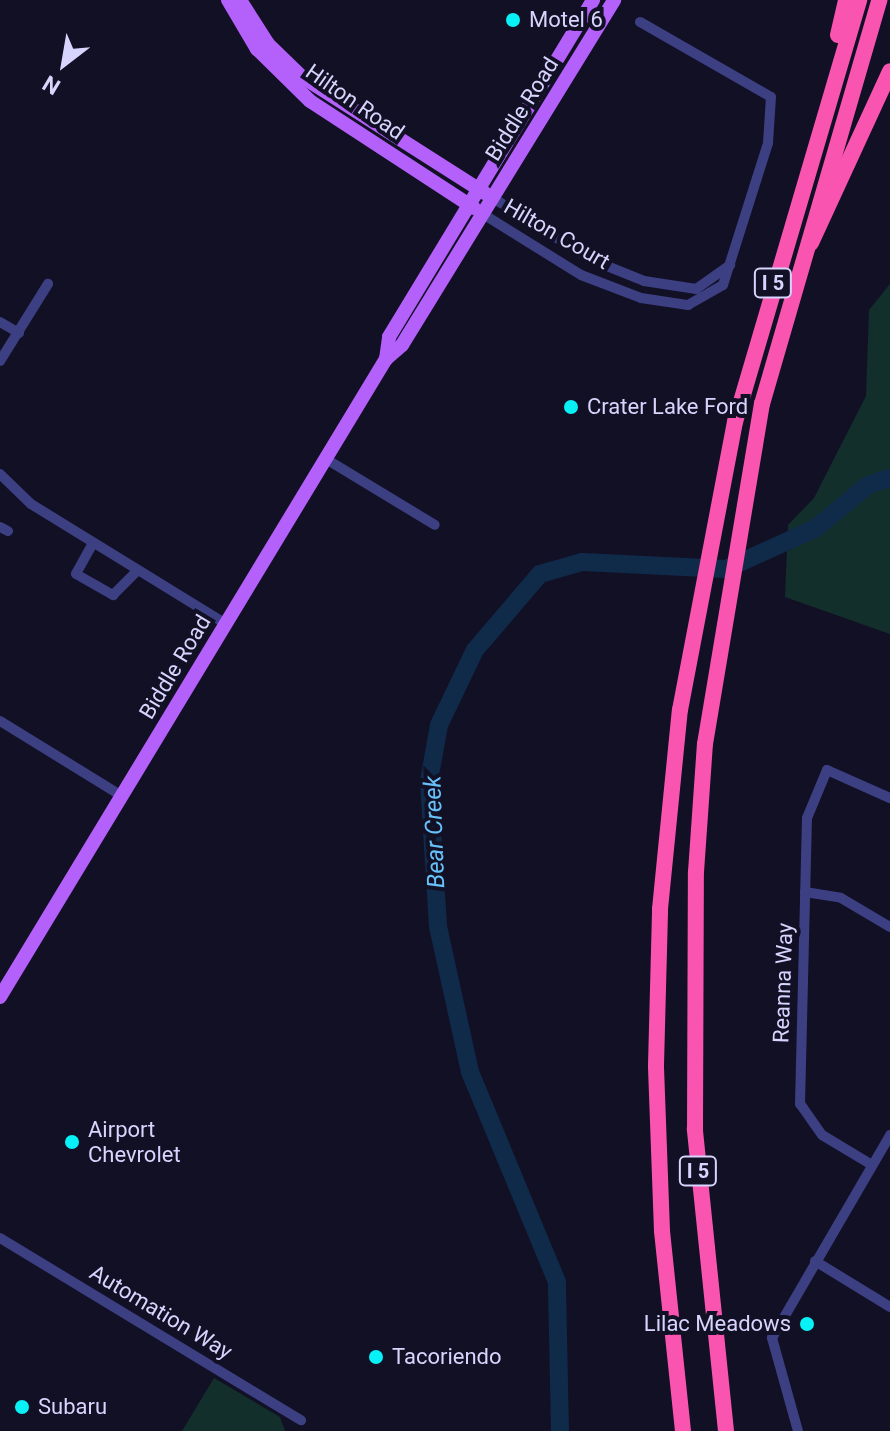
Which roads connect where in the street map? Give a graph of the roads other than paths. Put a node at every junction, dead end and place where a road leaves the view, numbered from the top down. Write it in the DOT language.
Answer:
graph roads {
  1 [pos="228,0"];
  2 [pos="240,0"];
  3 [pos="593,0"];
  4 [pos="614,0"];
  5 [pos="846,0"];
  6 [pos="859,0"];
  7 [pos="879,0"];
  8 [pos="640,22"];
  9 [pos="840,60"];
  10 [pos="890,71"];
  11 [pos="479,189"];
  12 [pos="493,198"];
  13 [pos="469,204"];
  14 [pos="483,214"];
  15 [pos="731,263"];
  16 [pos="798,265"];
  17 [pos="48,284"];
  18 [pos="0,322"];
  19 [pos="19,333"];
  20 [pos="386,359"];
  21 [pos="0,361"];
  22 [pos="326,459"];
  23 [pos="0,474"];
  24 [pos="435,525"];
  25 [pos="93,543"];
  26 [pos="138,570"];
  27 [pos="226,624"];
  28 [pos="0,721"];
  29 [pos="122,796"];
  30 [pos="890,798"];
  31 [pos="805,892"];
  32 [pos="890,927"];
  33 [pos="0,997"];
  34 [pos="890,1135"];
  35 [pos="872,1165"];
  36 [pos="0,1238"];
  37 [pos="815,1261"];
  38 [pos="890,1307"];
  39 [pos="301,1420"];
  40 [pos="683,1431"];
  41 [pos="726,1431"];
  42 [pos="798,1431"];
  1 -- 13 [label="main road, Hilton Road"];
  2 -- 11 [label="main road, Hilton Road"];
  3 -- 11 [label="main road, Biddle Road"];
  4 -- 12 [label="main road, Biddle Road"];
  5 -- 9 [label="highway"];
  6 -- 9 [label="highway, I 5"];
  7 -- 16 [label="highway, I 5"];
  8 -- 15 [label="street, Hilton Court"];
  9 -- 40 [label="highway, I 5"];
  10 -- 16 [label="highway"];
  11 -- 12 [label="main road, Hilton Road"];
  11 -- 13 [label="main road, Biddle Road"];
  12 -- 14 [label="main road, Biddle Road"];
  12 -- 15 [label="street, Hilton Court"];
  13 -- 14 [label="main road, Hilton Road"];
  13 -- 20 [label="main road, Biddle Road"];
  14 -- 15 [label="street, Hilton Court"];
  14 -- 20 [label="main road, Biddle Road"];
  16 -- 41 [label="highway, I 5"];
  17 -- 19 [label="street"];
  18 -- 19 [label="street"];
  19 -- 21 [label="street"];
  20 -- 22 [label="main road, Biddle Road"];
  22 -- 24 [label="street"];
  22 -- 27 [label="main road, Biddle Road"];
  23 -- 25 [label="street"];
  25 -- 26 [label="street"];
  25 -- 26 [label="street"];
  26 -- 27 [label="street"];
  27 -- 29 [label="main road, Biddle Road"];
  28 -- 29 [label="street"];
  29 -- 33 [label="main road, Biddle Road"];
  30 -- 31 [label="street, Reanna Way"];
  31 -- 32 [label="street"];
  31 -- 35 [label="street, Reanna Way"];
  34 -- 35 [label="street"];
  35 -- 37 [label="street"];
  36 -- 39 [label="street, Automation Way"];
  37 -- 38 [label="street"];
  37 -- 42 [label="street"];
}
